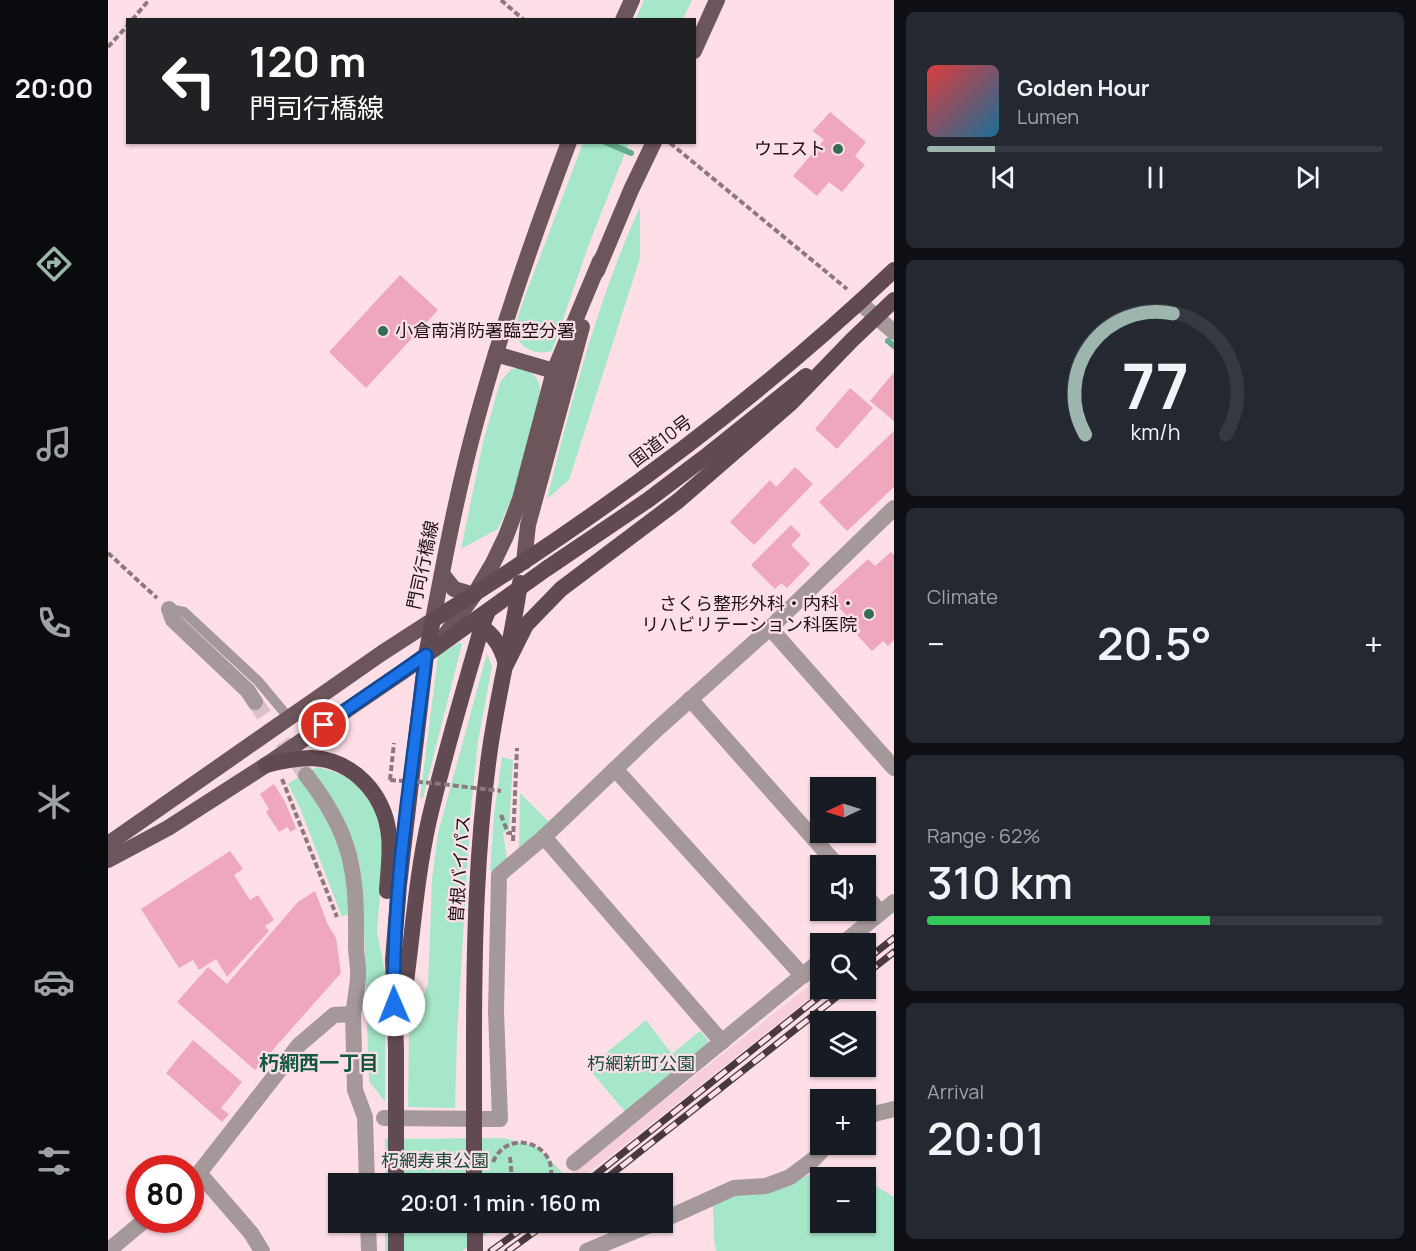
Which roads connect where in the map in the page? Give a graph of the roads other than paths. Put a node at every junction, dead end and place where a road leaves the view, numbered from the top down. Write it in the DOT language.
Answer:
graph roads {
  1 [pos="632,0"];
  2 [pos="717,0"];
  3 [pos="624,18"];
  4 [pos="696,47"];
  5 [pos="568,144"];
  6 [pos="653,144"];
  7 [pos="894,270"];
  8 [pos="894,300"];
  9 [pos="860,303"];
  10 [pos="878,316"];
  11 [pos="894,332"];
  12 [pos="852,340"];
  13 [pos="496,354"];
  14 [pos="561,373"];
  15 [pos="894,508"];
  16 [pos="528,525"];
  17 [pos="550,544"];
  18 [pos="524,561"];
  19 [pos="442,574"];
  20 [pos="519,589"];
  21 [pos="497,594"];
  22 [pos="474,595"];
  23 [pos="169,609"];
  24 [pos="433,620"];
  25 [pos="475,620"];
  26 [pos="770,628"];
  27 [pos="426,655"];
  28 [pos="506,665"];
  29 [pos="690,699"];
  30 [pos="255,702"];
  31 [pos="289,718"];
  32 [pos="894,768"];
  33 [pos="273,769"];
  34 [pos="615,769"];
  35 [pos="306,775"];
  36 [pos="544,837"];
  37 [pos="108,844"];
  38 [pos="828,855"];
  39 [pos="108,860"];
  40 [pos="894,902"];
  41 [pos="876,907"];
  42 [pos="880,912"];
  43 [pos="855,933"];
  44 [pos="393,960"];
  45 [pos="810,970"];
  46 [pos="803,976"];
  47 [pos="354,1014"];
  48 [pos="722,1042"];
  49 [pos="396,1050"];
  50 [pos="894,1109"];
  51 [pos="876,1114"];
  52 [pos="365,1117"];
  53 [pos="818,1155"];
  54 [pos="574,1163"];
  55 [pos="204,1166"];
  56 [pos="367,1173"];
  57 [pos="396,1173"];
  58 [pos="474,1173"];
  59 [pos="204,1186"];
  60 [pos="673,1215"];
  61 [pos="129,1233"];
  62 [pos="368,1233"];
  63 [pos="396,1233"];
  64 [pos="475,1233"];
  65 [pos="630,1233"];
  66 [pos="108,1251"];
  67 [pos="262,1251"];
  68 [pos="369,1251"];
  69 [pos="396,1251"];
  70 [pos="475,1251"];
  71 [pos="587,1251"];
  1 -- 3 [label="main road"];
  2 -- 4 [label="main road"];
  5 -- 13 [label="main road, 門司行橋線"];
  6 -- 14 [label="main road"];
  7 -- 9 [label="highway, 国道10号"];
  8 -- 10 [label="highway"];
  9 -- 10 [label="street"];
  9 -- 17 [label="highway, 国道10号"];
  10 -- 11 [label="street"];
  10 -- 12 [label="highway"];
  12 -- 20 [label="highway"];
  12 -- 28 [label="highway"];
  13 -- 14 [label="main road"];
  13 -- 19 [label="main road, 門司行橋線"];
  14 -- 16 [label="main road"];
  14 -- 22 [label="main road"];
  15 -- 26 [label="street"];
  16 -- 17 [label="main road"];
  16 -- 18 [label="main road"];
  17 -- 18 [label="highway, 国道10号"];
  18 -- 20 [label="highway, 曽根バイパス"];
  18 -- 21 [label="highway"];
  18 -- 22 [label="highway, 国道10号"];
  19 -- 22 [label="main road"];
  19 -- 24 [label="main road, 門司行橋線"];
  20 -- 21 [label="highway"];
  20 -- 25 [label="highway"];
  20 -- 28 [label="highway, 曽根バイパス"];
  21 -- 22 [label="highway"];
  21 -- 25 [label="highway"];
  22 -- 24 [label="highway, 国道10号"];
  22 -- 25 [label="main road"];
  23 -- 30 [label="street"];
  23 -- 31 [label="lane"];
  24 -- 25 [label="main road"];
  24 -- 27 [label="highway"];
  24 -- 31 [label="main road, 門司行橋線"];
  25 -- 27 [label="main road"];
  25 -- 28 [label="highway"];
  25 -- 49 [label="highway"];
  26 -- 29 [label="street"];
  26 -- 32 [label="street"];
  27 -- 33 [label="main road"];
  27 -- 44 [label="highway"];
  28 -- 58 [label="highway, 曽根バイパス, bridge"];
  29 -- 34 [label="street"];
  29 -- 38 [label="street"];
  31 -- 37 [label="main road, 門司行橋線"];
  33 -- 39 [label="main road"];
  33 -- 44 [label="highway"];
  34 -- 36 [label="street"];
  34 -- 46 [label="street"];
  35 -- 47 [label="street"];
  36 -- 48 [label="street"];
  36 -- 52 [label="street"];
  40 -- 42 [label="street"];
  41 -- 42 [label="street"];
  42 -- 43 [label="street"];
  44 -- 49 [label="highway"];
  45 -- 46 [label="street"];
  46 -- 48 [label="street"];
  47 -- 52 [label="street"];
  47 -- 55 [label="street"];
  48 -- 54 [label="street"];
  49 -- 57 [label="highway, bridge"];
  50 -- 51 [label="street"];
  52 -- 56 [label="street"];
  53 -- 60 [label="street"];
  59 -- 67 [label="street"];
  61 -- 66 [label="street"];
  62 -- 68 [label="street"];
  63 -- 69 [label="highway"];
  64 -- 70 [label="highway"];
  65 -- 71 [label="street"];
}
